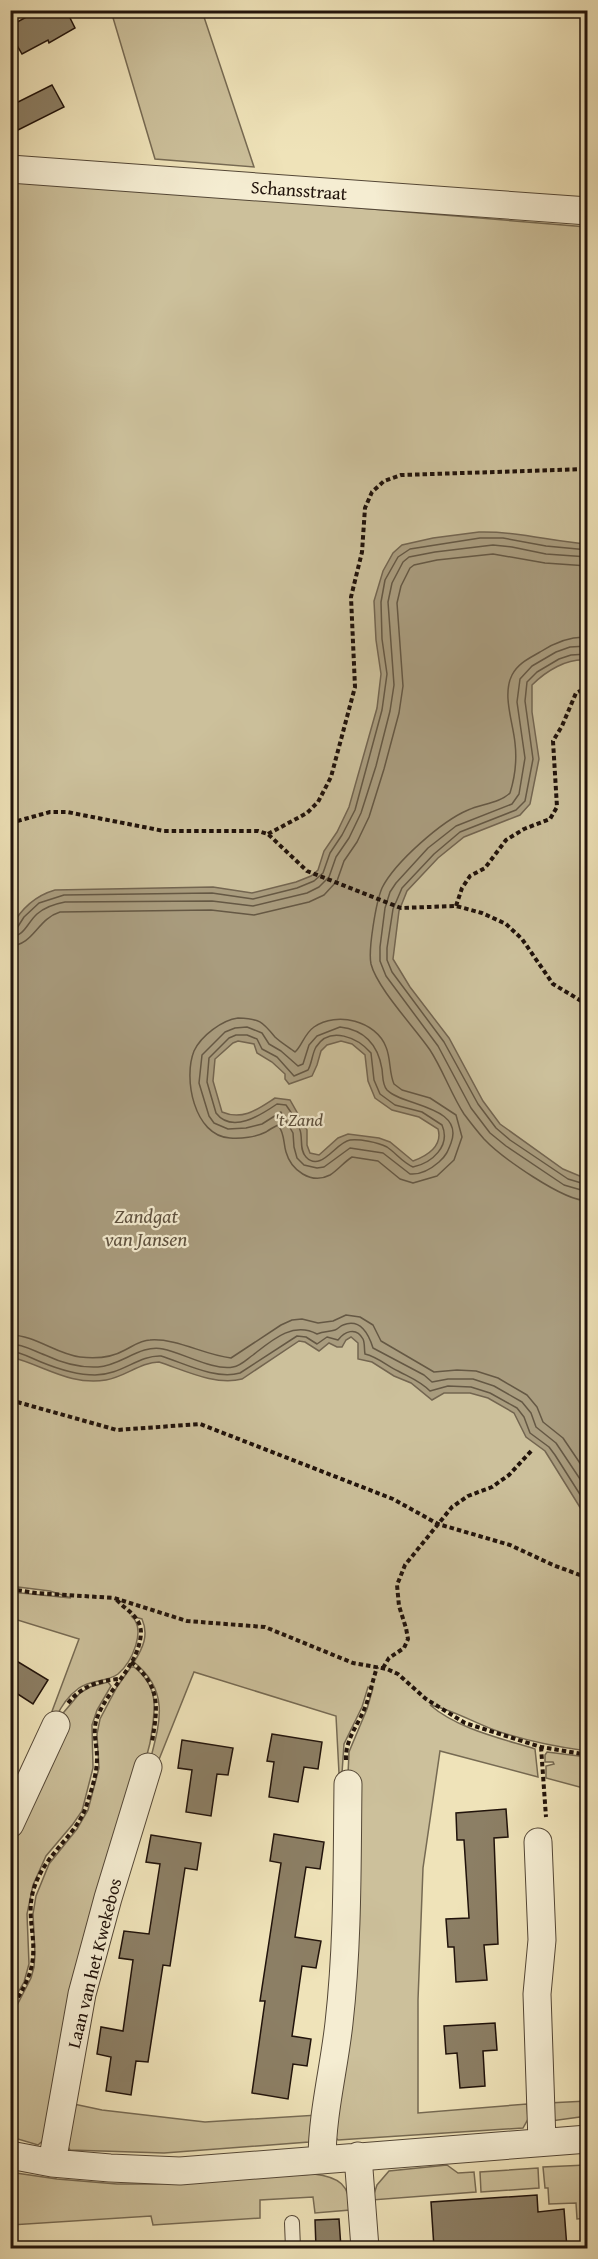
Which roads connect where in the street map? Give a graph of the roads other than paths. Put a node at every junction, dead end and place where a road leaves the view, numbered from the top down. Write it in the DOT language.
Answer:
graph roads {
  1 [pos="10,169"];
  2 [pos="588,212"];
  3 [pos="56,1725"];
  4 [pos="148,1767"];
  5 [pos="348,1784"];
  6 [pos="10,1824"];
  7 [pos="538,1842"];
  8 [pos="588,2139"];
  9 [pos="542,2142"];
  10 [pos="10,2155"];
  11 [pos="358,2156"];
  12 [pos="322,2160"];
  13 [pos="52,2163"];
  14 [pos="292,2223"];
  15 [pos="293,2248"];
  16 [pos="365,2248"];
  1 -- 2 [label="street, Schansstraat"];
  3 -- 6 [label="street"];
  4 -- 13 [label="street, Laan van het Kwekebos"];
  5 -- 12 [label="street"];
  7 -- 9 [label="street"];
  8 -- 9 [label="street"];
  9 -- 11 [label="street"];
  10 -- 13 [label="street"];
  11 -- 12 [label="street"];
  11 -- 16 [label="street"];
  12 -- 13 [label="street"];
  14 -- 15 [label="lane"];
}
